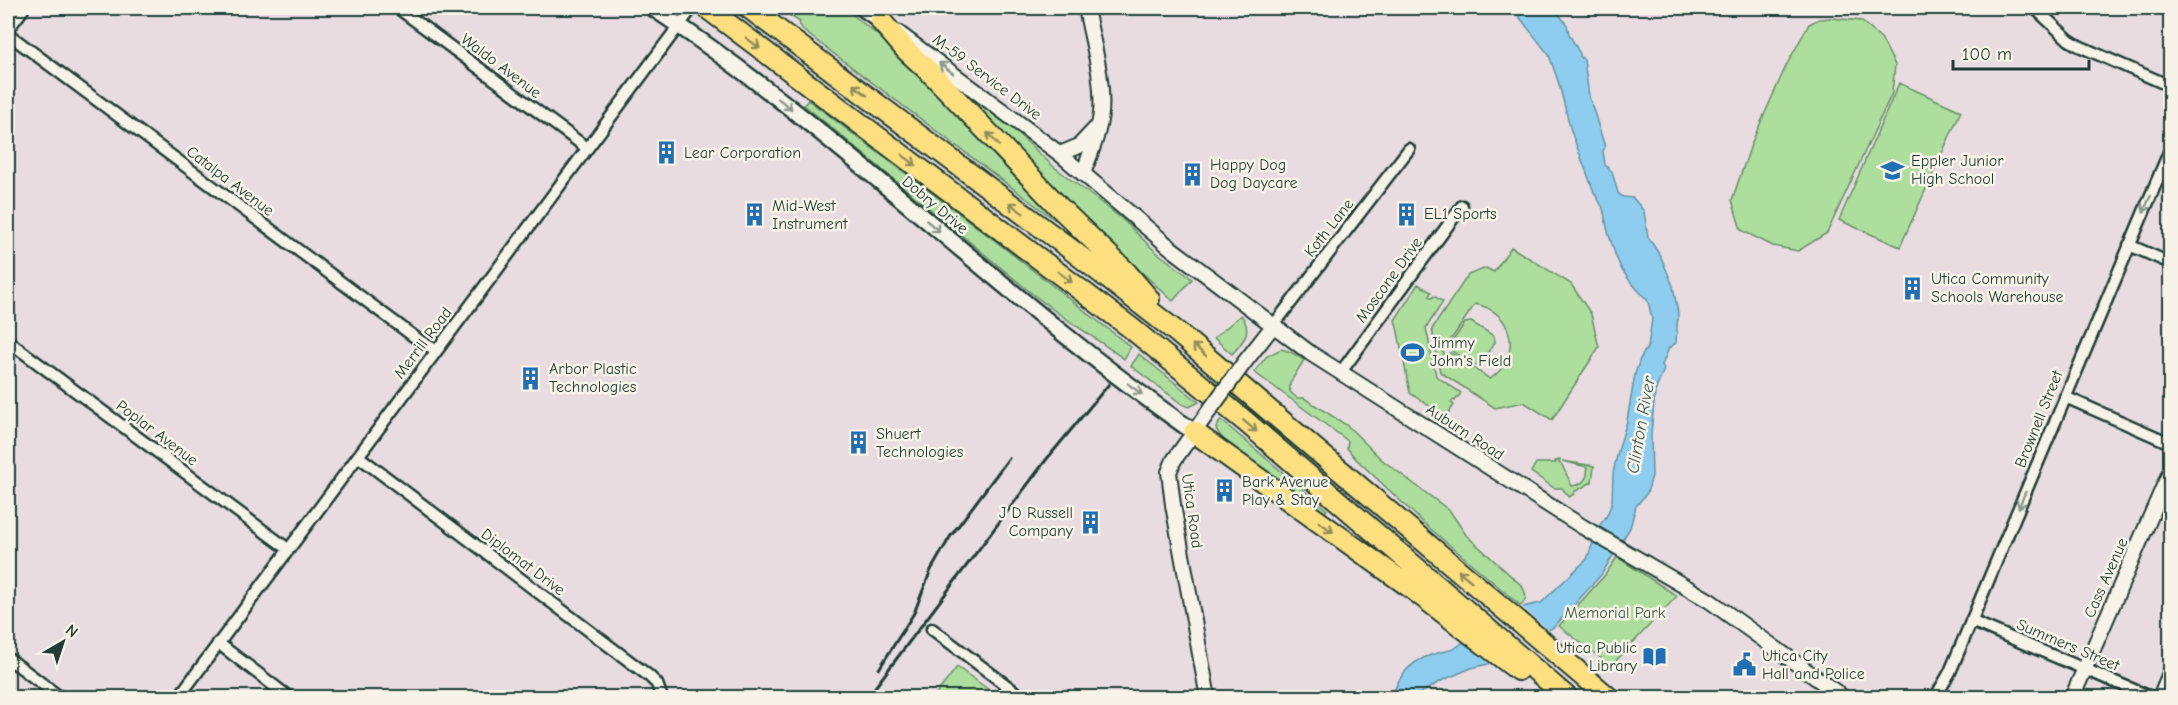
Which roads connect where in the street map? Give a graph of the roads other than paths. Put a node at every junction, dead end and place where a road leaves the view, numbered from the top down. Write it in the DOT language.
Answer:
graph roads {
  1 [pos="21,8"];
  2 [pos="398,8"];
  3 [pos="653,8"];
  4 [pos="749,8"];
  5 [pos="863,8"];
  6 [pos="1086,8"];
  7 [pos="2034,8"];
  8 [pos="696,9"];
  9 [pos="880,21"];
  10 [pos="8,25"];
  11 [pos="679,25"];
  12 [pos="8,34"];
  13 [pos="2170,86"];
  14 [pos="1098,126"];
  15 [pos="587,148"];
  16 [pos="1409,149"];
  17 [pos="2170,150"];
  18 [pos="1060,154"];
  19 [pos="1083,174"];
  20 [pos="1462,206"];
  21 [pos="2129,245"];
  22 [pos="2170,263"];
  23 [pos="1273,326"];
  24 [pos="1178,333"];
  25 [pos="8,340"];
  26 [pos="436,350"];
  27 [pos="1341,372"];
  28 [pos="2065,397"];
  29 [pos="1194,432"];
  30 [pos="2170,443"];
  31 [pos="358,456"];
  32 [pos="2170,472"];
  33 [pos="288,549"];
  34 [pos="1971,621"];
  35 [pos="932,629"];
  36 [pos="1479,631"];
  37 [pos="218,643"];
  38 [pos="1508,655"];
  39 [pos="8,658"];
  40 [pos="2084,669"];
  41 [pos="2170,669"];
  42 [pos="61,698"];
  43 [pos="178,698"];
  44 [pos="290,698"];
  45 [pos="662,698"];
  46 [pos="1023,698"];
  47 [pos="1208,698"];
  48 [pos="1557,698"];
  49 [pos="1568,698"];
  50 [pos="1609,698"];
  51 [pos="1844,698"];
  52 [pos="1935,698"];
  53 [pos="2072,698"];
  54 [pos="2153,698"];
  55 [pos="2158,698"];
  1 -- 10 [label="main road"];
  2 -- 15 [label="street, Waldo Avenue"];
  3 -- 11 [label="main road, Dobry Drive"];
  24 -- 4 [label="highway, one-way"];
  5 -- 9 [label="main road, M-59 Service Drive"];
  6 -- 14 [label="street"];
  7 -- 13 [label="street"];
  8 -- 11 [label="street, Merrill Road"];
  8 -- 36 [label="highway, one-way"];
  18 -- 9 [label="street, M-59 Service Drive, one-way"];
  24 -- 9 [label="highway, one-way"];
  11 -- 15 [label="street, Merrill Road"];
  11 -- 29 [label="main road, Dobry Drive, one-way"];
  12 -- 26 [label="street, Catalpa Avenue"];
  14 -- 18 [label="street"];
  14 -- 19 [label="street"];
  15 -- 26 [label="street, Merrill Road"];
  16 -- 23 [label="street, Koth Lane"];
  17 -- 21 [label="street, Brownell Street, one-way"];
  18 -- 19 [label="street, Auburn Road"];
  19 -- 23 [label="street, Auburn Road"];
  20 -- 27 [label="street, Moscone Drive"];
  21 -- 22 [label="street"];
  21 -- 28 [label="street, Brownell Street"];
  23 -- 27 [label="street, Auburn Road"];
  23 -- 29 [label="street, Utica Road, bridge"];
  50 -- 24 [label="highway, one-way"];
  25 -- 33 [label="street, Poplar Avenue"];
  26 -- 31 [label="street, Merrill Road"];
  27 -- 51 [label="street, Auburn Road"];
  28 -- 30 [label="street"];
  28 -- 34 [label="street, Brownell Street, one-way"];
  29 -- 36 [label="highway, one-way"];
  29 -- 47 [label="street, Utica Road"];
  31 -- 33 [label="street, Merrill Road"];
  31 -- 45 [label="street, Diplomat Drive"];
  32 -- 40 [label="street, Cass Avenue"];
  33 -- 37 [label="street, Merrill Road"];
  34 -- 40 [label="street, Summers Street"];
  34 -- 52 [label="street, Brownell Street"];
  35 -- 46 [label="street"];
  36 -- 38 [label="highway"];
  37 -- 43 [label="street, Merrill Road"];
  37 -- 44 [label="street"];
  38 -- 48 [label="highway"];
  38 -- 49 [label="highway"];
  39 -- 42 [label="street"];
  40 -- 53 [label="street, Cass Avenue"];
  40 -- 54 [label="street, Summers Street"];
  41 -- 55 [label="street"];
}
